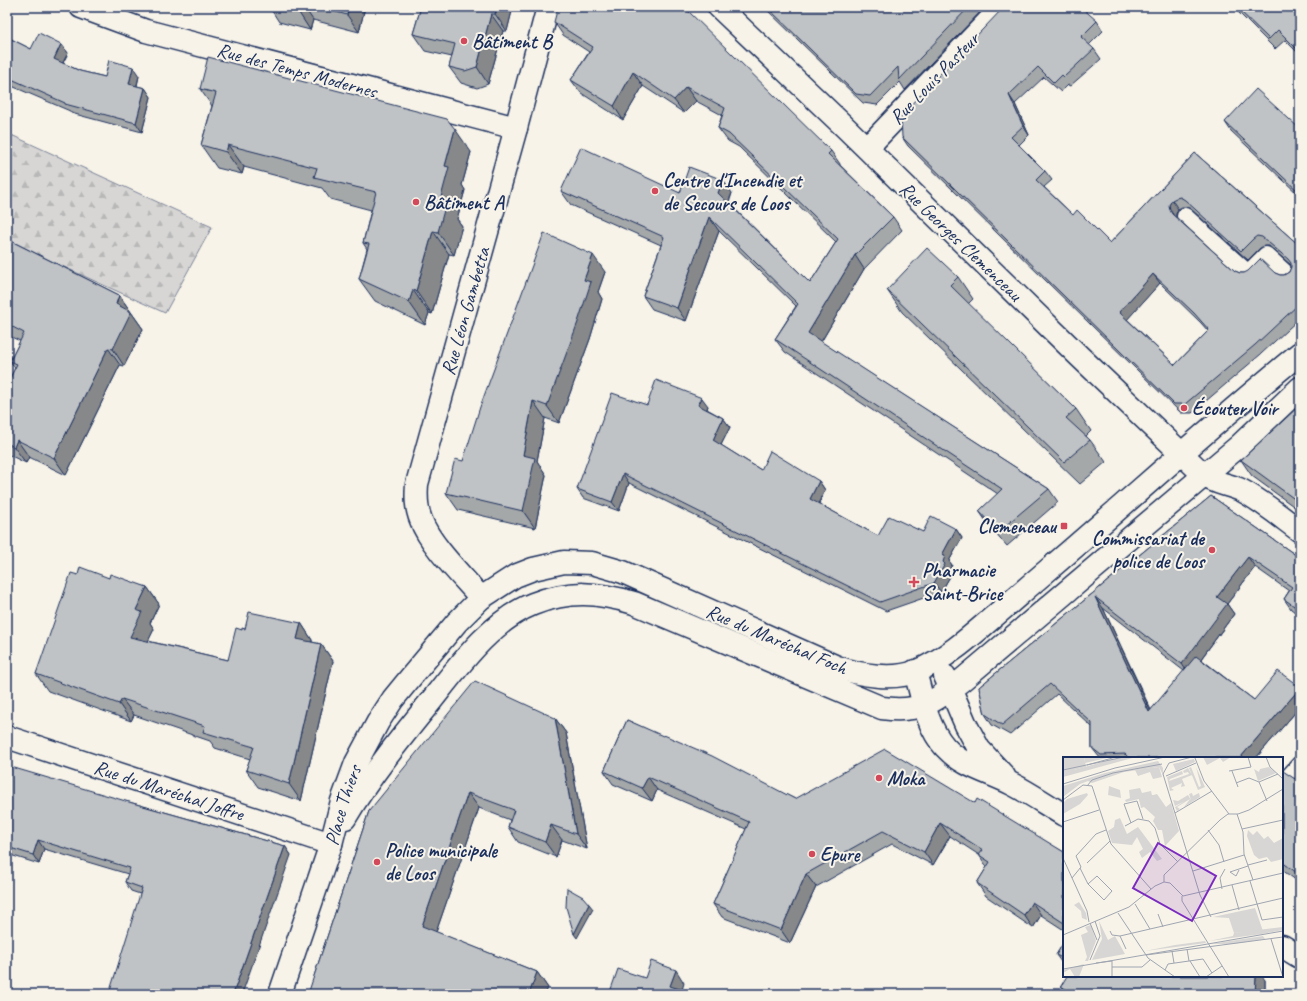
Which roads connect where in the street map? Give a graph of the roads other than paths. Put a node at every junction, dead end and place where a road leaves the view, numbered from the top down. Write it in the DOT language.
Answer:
graph roads {
  1 [pos="81,7"];
  2 [pos="548,7"];
  3 [pos="719,7"];
  4 [pos="1002,7"];
  5 [pos="516,128"];
  6 [pos="867,148"];
  7 [pos="1185,216"];
  8 [pos="1288,276"];
  9 [pos="1300,353"];
  10 [pos="1300,388"];
  11 [pos="1182,454"];
  12 [pos="1204,475"];
  13 [pos="1300,531"];
  14 [pos="579,562"];
  15 [pos="606,595"];
  16 [pos="481,598"];
  17 [pos="936,661"];
  18 [pos="915,671"];
  19 [pos="951,688"];
  20 [pos="924,706"];
  21 [pos="7,737"];
  22 [pos="1300,764"];
  23 [pos="1283,783"];
  24 [pos="1012,784"];
  25 [pos="1063,814"];
  26 [pos="331,844"];
  27 [pos="1283,947"];
  28 [pos="1300,957"];
  29 [pos="280,994"];
  1 -- 5 [label="street, Rue des Temps Modernes"];
  2 -- 5 [label="street, Rue Léon Gambetta"];
  3 -- 6 [label="street, Rue Georges Clemenceau"];
  4 -- 6 [label="street, Rue Louis Pasteur"];
  5 -- 16 [label="street, Rue Léon Gambetta"];
  6 -- 11 [label="street, Rue Georges Clemenceau"];
  7 -- 8 [label="lane"];
  9 -- 11 [label="street, Rue du Maréchal Foch"];
  10 -- 12 [label="street, Rue du Maréchal Foch"];
  11 -- 12 [label="street, Rue Georges Clemenceau"];
  11 -- 17 [label="street, Rue du Maréchal Foch"];
  12 -- 13 [label="street, Rue Georges Clemenceau"];
  12 -- 19 [label="street, Rue du Maréchal Foch"];
  14 -- 16 [label="street, Place Thiers"];
  14 -- 18 [label="street, Rue du Maréchal Foch"];
  15 -- 20 [label="street, Rue du Maréchal Foch"];
  15 -- 26 [label="street, Place Thiers"];
  16 -- 26 [label="street, Place Thiers"];
  17 -- 18 [label="street, Rue du Maréchal Foch"];
  17 -- 19 [label="street"];
  18 -- 20 [label="street"];
  19 -- 20 [label="street, Rue du Maréchal Foch"];
  19 -- 24 [label="street"];
  20 -- 24 [label="street"];
  21 -- 26 [label="street, Rue du Maréchal Joffre"];
  22 -- 23 [label="lane"];
  24 -- 25 [label="street"];
  26 -- 29 [label="street"];
  27 -- 28 [label="street"];
}
